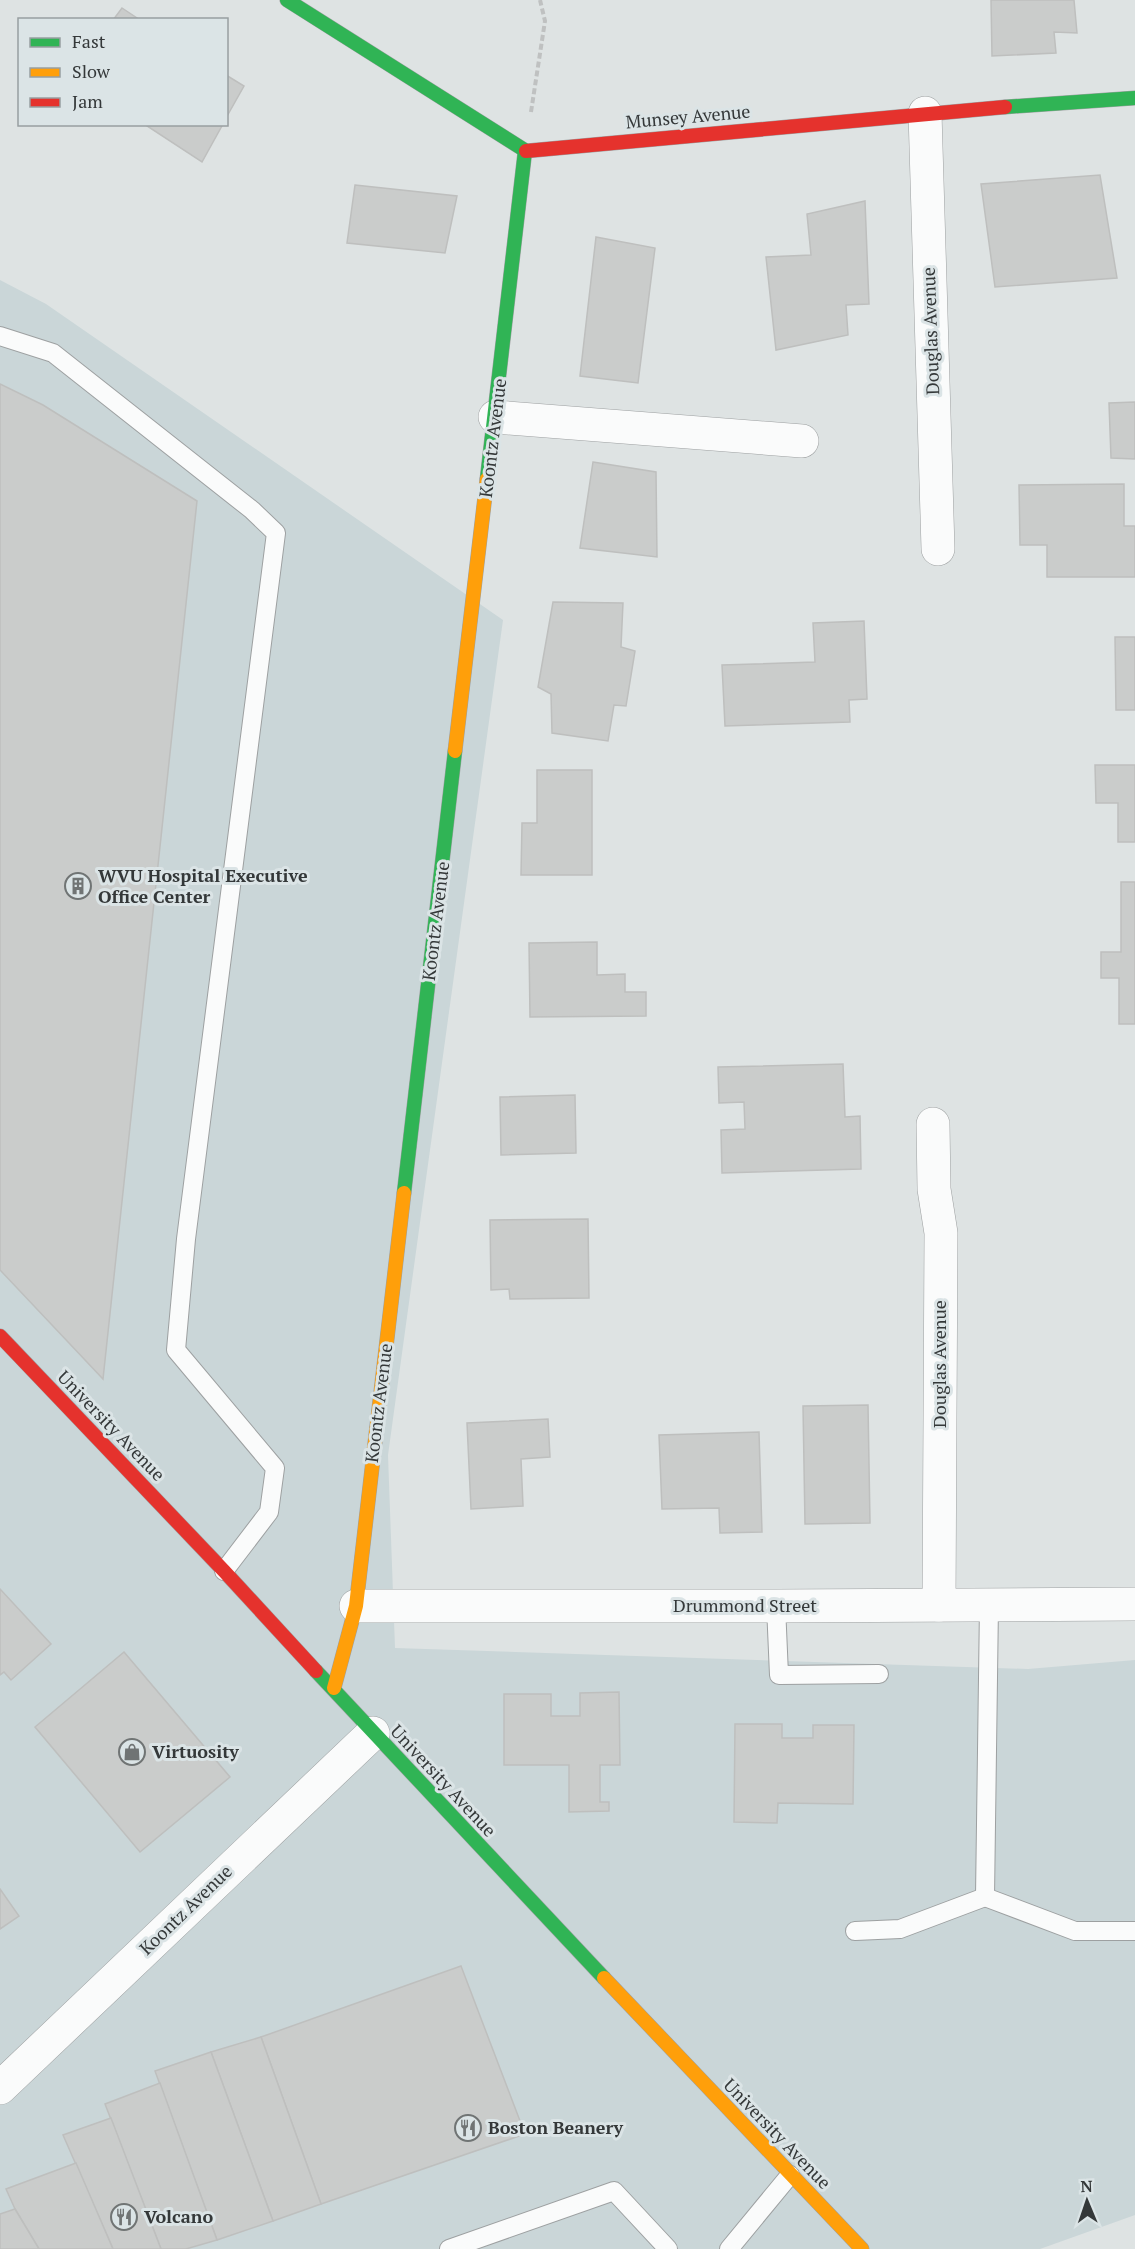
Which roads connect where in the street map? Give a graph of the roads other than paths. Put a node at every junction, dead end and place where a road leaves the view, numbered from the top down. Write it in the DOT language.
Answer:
graph roads {
  1 [pos="287,0"];
  2 [pos="1135,98"];
  3 [pos="925,113"];
  4 [pos="525,151"];
  5 [pos="0,336"];
  6 [pos="495,417"];
  7 [pos="802,441"];
  8 [pos="938,549"];
  9 [pos="933,1124"];
  10 [pos="0,1335"];
  11 [pos="224,1570"];
  12 [pos="1135,1604"];
  13 [pos="939,1605"];
  14 [pos="989,1605"];
  15 [pos="356,1606"];
  16 [pos="776,1606"];
  17 [pos="879,1674"];
  18 [pos="334,1688"];
  19 [pos="373,1733"];
  20 [pos="985,1897"];
  21 [pos="855,1931"];
  22 [pos="1135,1931"];
  23 [pos="0,2088"];
  24 [pos="790,2175"];
  25 [pos="449,2249"];
  26 [pos="668,2249"];
  27 [pos="729,2249"];
  28 [pos="862,2249"];
  1 -- 4 [label="street"];
  2 -- 3 [label="street, Munsey Avenue"];
  3 -- 4 [label="street, Munsey Avenue"];
  3 -- 8 [label="street, Douglas Avenue"];
  4 -- 6 [label="street, Koontz Avenue"];
  5 -- 11 [label="lane"];
  6 -- 7 [label="street"];
  6 -- 15 [label="street, Koontz Avenue"];
  9 -- 13 [label="street, Douglas Avenue"];
  10 -- 11 [label="street, University Avenue"];
  11 -- 18 [label="street, University Avenue"];
  12 -- 14 [label="street, Drummond Street"];
  13 -- 14 [label="street, Drummond Street"];
  13 -- 16 [label="street, Drummond Street"];
  14 -- 20 [label="lane"];
  15 -- 16 [label="street, Drummond Street"];
  15 -- 18 [label="street, Koontz Avenue"];
  16 -- 17 [label="lane"];
  18 -- 19 [label="street, University Avenue"];
  19 -- 23 [label="street, Koontz Avenue"];
  19 -- 24 [label="street, University Avenue"];
  20 -- 21 [label="lane"];
  20 -- 22 [label="lane"];
  24 -- 27 [label="lane"];
  24 -- 28 [label="street, University Avenue"];
  25 -- 26 [label="lane"];
}
